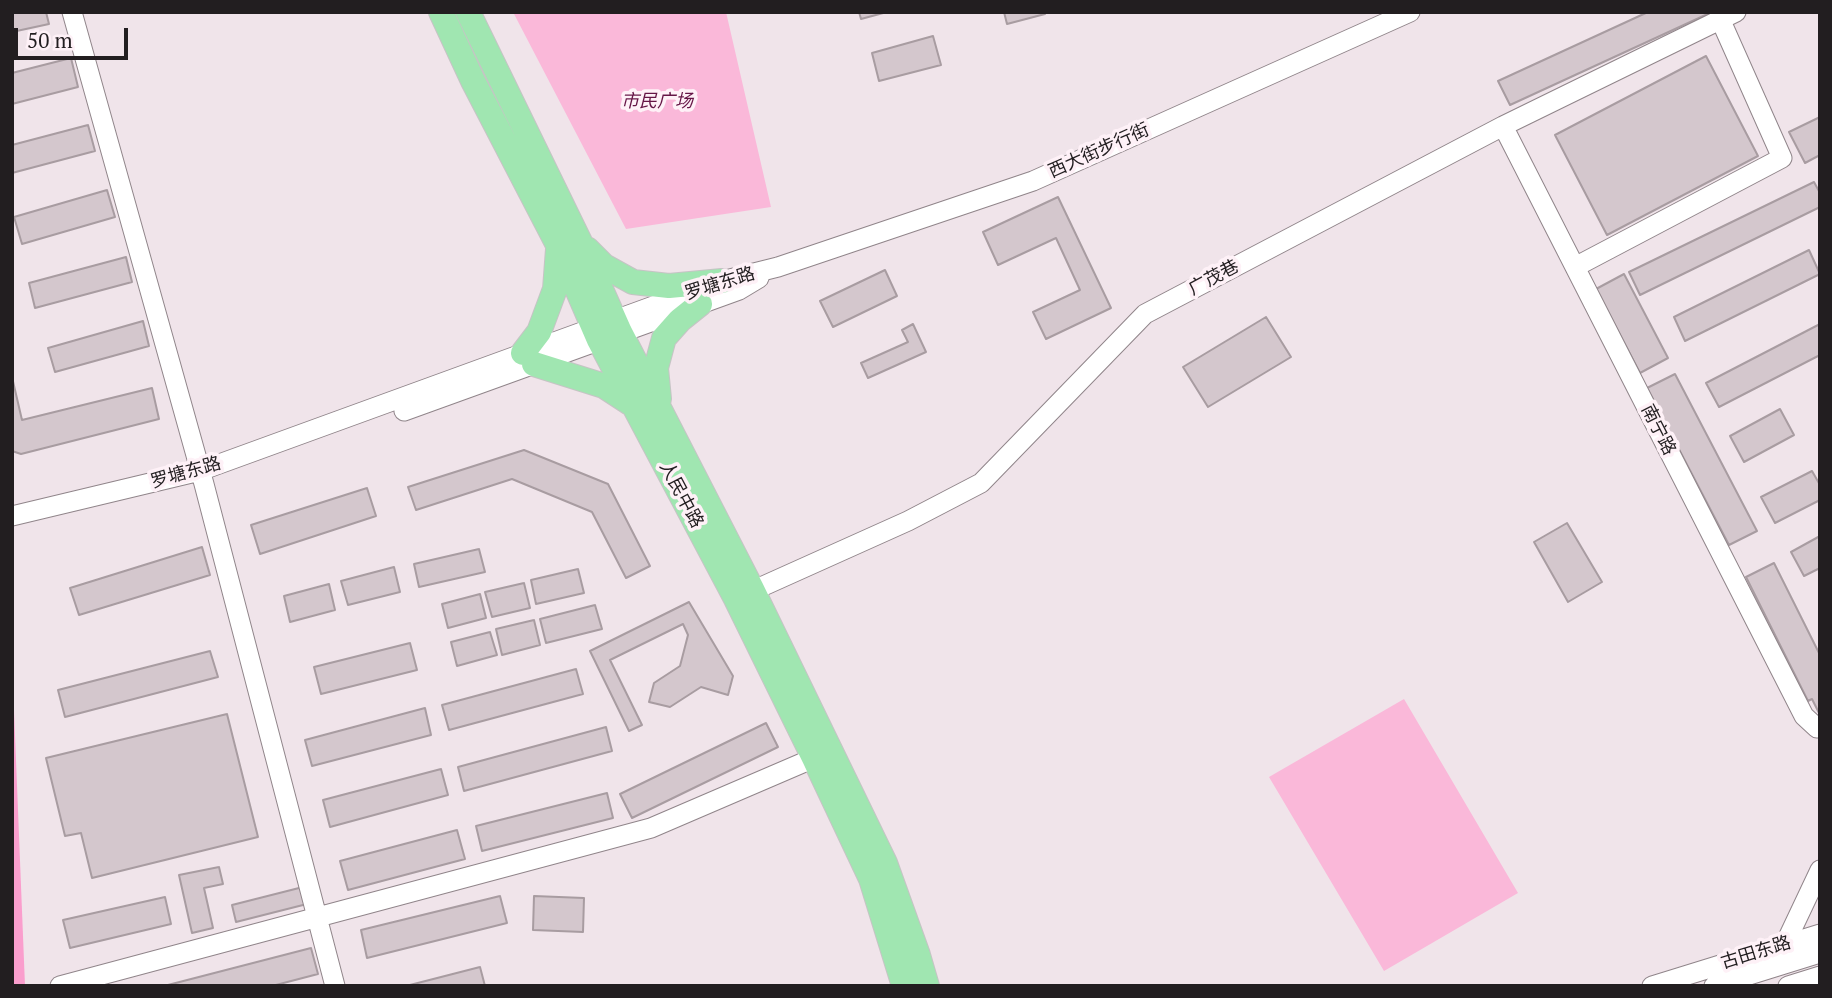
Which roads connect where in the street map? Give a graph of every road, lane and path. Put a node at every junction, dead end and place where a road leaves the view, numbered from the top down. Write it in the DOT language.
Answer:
graph roads {
  1 [pos="72,12"];
  2 [pos="441,12"];
  3 [pos="468,12"];
  4 [pos="1410,12"];
  5 [pos="1728,17"];
  6 [pos="1503,126"];
  7 [pos="569,243"];
  8 [pos="778,267"];
  9 [pos="1576,267"];
  10 [pos="722,281"];
  11 [pos="700,304"];
  12 [pos="607,330"];
  13 [pos="529,358"];
  14 [pos="633,405"];
  15 [pos="660,410"];
  16 [pos="202,477"];
  17 [pos="12,516"];
  18 [pos="12,529"];
  19 [pos="744,594"];
  20 [pos="1820,727"];
  21 [pos="821,753"];
  22 [pos="1820,870"];
  23 [pos="318,918"];
  24 [pos="1820,934"];
  25 [pos="1785,944"];
  26 [pos="1820,953"];
  27 [pos="1820,976"];
  28 [pos="60,986"];
  29 [pos="335,986"];
  30 [pos="904,986"];
  31 [pos="927,986"];
  32 [pos="1652,986"];
  33 [pos="1714,986"];
  34 [pos="1788,986"];
  1 -- 16 [label="street"];
  2 -- 7 [label="main road, 人民中路"];
  3 -- 7 [label="main road, 人民中路"];
  4 -- 8 [label="street, 西大街步行街"];
  5 -- 6 [label="street, 广茂巷"];
  5 -- 9 [label="street"];
  6 -- 9 [label="street, 南宁路"];
  6 -- 19 [label="street, 广茂巷"];
  7 -- 10 [label="main road"];
  7 -- 12 [label="main road, 人民中路"];
  7 -- 13 [label="main road"];
  8 -- 10 [label="street, 罗塘东路"];
  8 -- 11 [label="street, 罗塘东路"];
  9 -- 20 [label="street, 南宁路"];
  10 -- 12 [label="street, 罗塘东路"];
  11 -- 12 [label="street, 罗塘东路"];
  11 -- 15 [label="main road"];
  12 -- 13 [label="street, 罗塘东路"];
  12 -- 14 [label="main road, 人民中路"];
  12 -- 15 [label="main road, 人民中路"];
  13 -- 14 [label="main road"];
  13 -- 16 [label="street, 罗塘东路"];
  14 -- 19 [label="main road, 人民中路"];
  15 -- 19 [label="main road, 人民中路"];
  16 -- 17 [label="street, 罗塘东路"];
  16 -- 18 [label="street, 罗塘东路"];
  16 -- 23 [label="street"];
  19 -- 21 [label="main road, 人民中路"];
  21 -- 23 [label="street"];
  21 -- 30 [label="main road, 人民中路"];
  21 -- 31 [label="main road, 人民中路"];
  22 -- 25 [label="street"];
  23 -- 28 [label="street"];
  23 -- 29 [label="street"];
  24 -- 25 [label="street, 古田东路"];
  25 -- 32 [label="street, 古田东路"];
  26 -- 33 [label="street, 古田东路"];
  27 -- 34 [label="street"];
}
